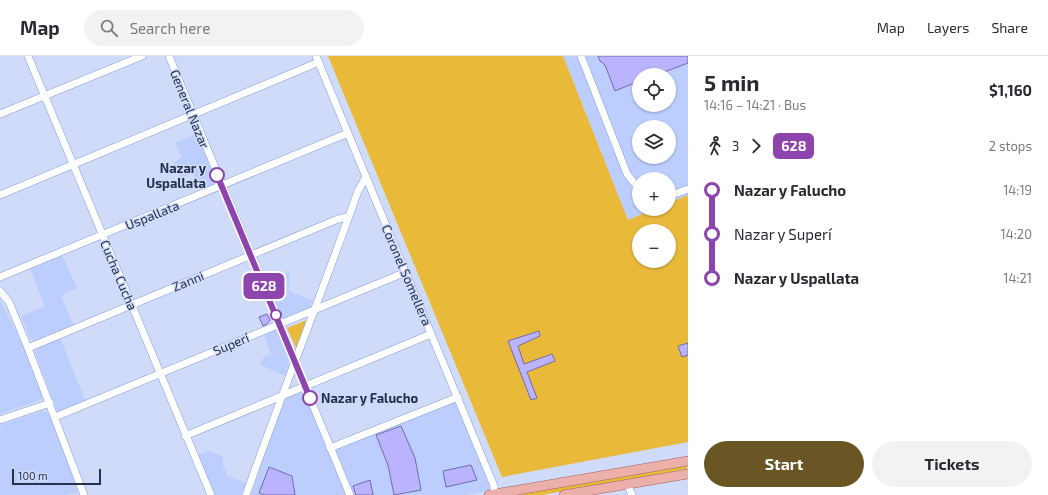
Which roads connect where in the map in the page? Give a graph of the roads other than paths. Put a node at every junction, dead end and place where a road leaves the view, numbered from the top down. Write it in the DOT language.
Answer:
graph roads {
  1 [pos="28,56"];
  2 [pos="142,56"];
  3 [pos="169,56"];
  4 [pos="581,56"];
  5 [pos="318,59"];
  6 [pos="44,95"];
  7 [pos="0,114"];
  8 [pos="192,116"];
  9 [pos="348,133"];
  10 [pos="73,165"];
  11 [pos="366,177"];
  12 [pos="632,181"];
  13 [pos="222,186"];
  14 [pos="688,189"];
  15 [pos="676,193"];
  16 [pos="0,195"];
  17 [pos="348,217"];
  18 [pos="102,235"];
  19 [pos="250,255"];
  20 [pos="406,272"];
  21 [pos="0,277"];
  22 [pos="0,291"];
  23 [pos="132,305"];
  24 [pos="316,308"];
  25 [pos="279,323"];
  26 [pos="431,334"];
  27 [pos="28,348"];
  28 [pos="295,361"];
  29 [pos="160,375"];
  30 [pos="304,385"];
  31 [pos="281,396"];
  32 [pos="458,397"];
  33 [pos="50,403"];
  34 [pos="55,417"];
  35 [pos="0,420"];
  36 [pos="185,436"];
  37 [pos="330,448"];
  38 [pos="688,461"];
  39 [pos="688,474"];
  40 [pos="627,484"];
  41 [pos="81,495"];
  42 [pos="211,495"];
  43 [pos="246,495"];
  44 [pos="350,495"];
  45 [pos="492,495"];
  46 [pos="564,495"];
  47 [pos="632,495"];
  1 -- 6 [label="street, Cucha Cucha"];
  2 -- 6 [label="street"];
  3 -- 8 [label="street, General Nazar"];
  4 -- 12 [label="street"];
  5 -- 8 [label="street"];
  5 -- 9 [label="street, Coronel Somellera"];
  6 -- 7 [label="street"];
  6 -- 10 [label="street, Cucha Cucha"];
  8 -- 10 [label="street"];
  8 -- 13 [label="street, General Nazar"];
  9 -- 11 [label="street, Coronel Somellera"];
  9 -- 13 [label="street, Uspallata"];
  10 -- 16 [label="street"];
  10 -- 18 [label="street, Cucha Cucha"];
  11 -- 17 [label="street"];
  11 -- 20 [label="street, Coronel Somellera"];
  13 -- 18 [label="street, Uspallata"];
  13 -- 19 [label="street, General Nazar"];
  14 -- 15 [label="street"];
  17 -- 19 [label="street, Zanni"];
  17 -- 24 [label="street"];
  18 -- 21 [label="street, Uspallata"];
  18 -- 23 [label="street, Cucha Cucha"];
  19 -- 23 [label="street, Zanni"];
  19 -- 25 [label="street, General Nazar"];
  20 -- 24 [label="street, Superí"];
  20 -- 26 [label="street, Coronel Somellera"];
  22 -- 27 [label="street"];
  23 -- 27 [label="street, Zanni"];
  23 -- 29 [label="street, Cucha Cucha"];
  24 -- 25 [label="street, Superí"];
  24 -- 28 [label="street"];
  25 -- 28 [label="street, General Nazar"];
  25 -- 29 [label="street, Superí"];
  26 -- 30 [label="street"];
  26 -- 32 [label="street, Coronel Somellera"];
  27 -- 33 [label="street"];
  28 -- 30 [label="street, General Nazar"];
  28 -- 31 [label="street"];
  29 -- 34 [label="street, Superí"];
  29 -- 36 [label="street, Cucha Cucha"];
  30 -- 31 [label="street"];
  30 -- 37 [label="street, General Nazar"];
  31 -- 36 [label="street"];
  31 -- 43 [label="street"];
  32 -- 37 [label="street"];
  32 -- 45 [label="street, Coronel Somellera"];
  33 -- 34 [label="street"];
  33 -- 35 [label="street"];
  34 -- 41 [label="street"];
  36 -- 42 [label="street, Cucha Cucha"];
  37 -- 44 [label="street, General Nazar"];
  38 -- 45 [label="main road"];
  39 -- 40 [label="main road"];
  40 -- 46 [label="main road"];
  40 -- 47 [label="street"];
}
